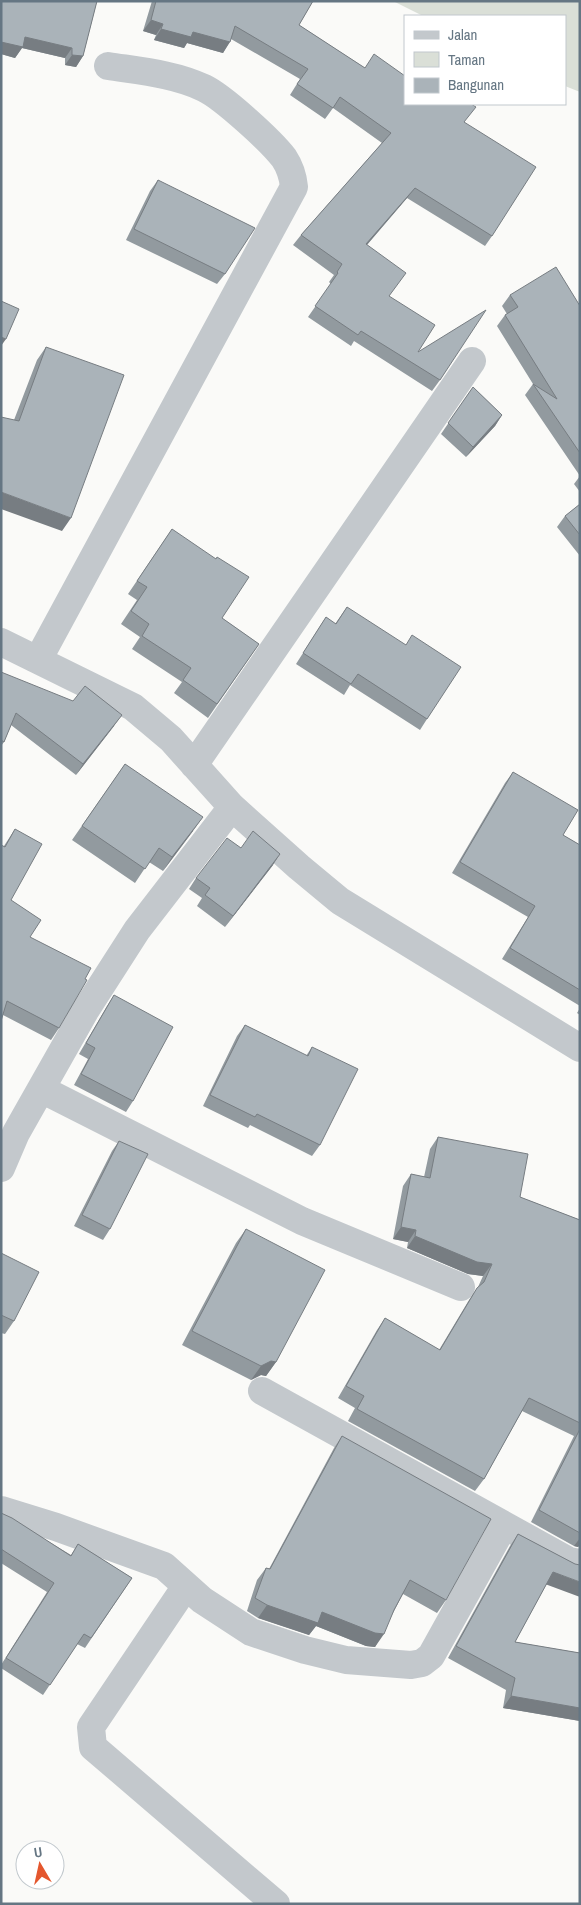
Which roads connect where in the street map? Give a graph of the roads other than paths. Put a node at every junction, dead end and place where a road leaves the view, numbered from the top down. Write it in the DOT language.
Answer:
graph roads {
  1 [pos="108,66"];
  2 [pos="472,362"];
  3 [pos="1,642"];
  4 [pos="38,660"];
  5 [pos="194,765"];
  6 [pos="232,807"];
  7 [pos="580,1048"];
  8 [pos="41,1089"];
  9 [pos="8,1131"];
  10 [pos="1,1168"];
  11 [pos="461,1287"];
  12 [pos="262,1391"];
  13 [pos="1,1510"];
  14 [pos="504,1526"];
  15 [pos="580,1562"];
  16 [pos="186,1586"];
  17 [pos="276,1904"];
  1 -- 4 [label="street"];
  2 -- 5 [label="street"];
  3 -- 4 [label="street"];
  4 -- 5 [label="street"];
  5 -- 6 [label="street"];
  6 -- 7 [label="street"];
  6 -- 8 [label="street"];
  8 -- 9 [label="street"];
  8 -- 11 [label="street"];
  9 -- 10 [label="street"];
  12 -- 14 [label="street"];
  13 -- 16 [label="street"];
  14 -- 15 [label="street"];
  14 -- 16 [label="street"];
  16 -- 17 [label="street"];
}
